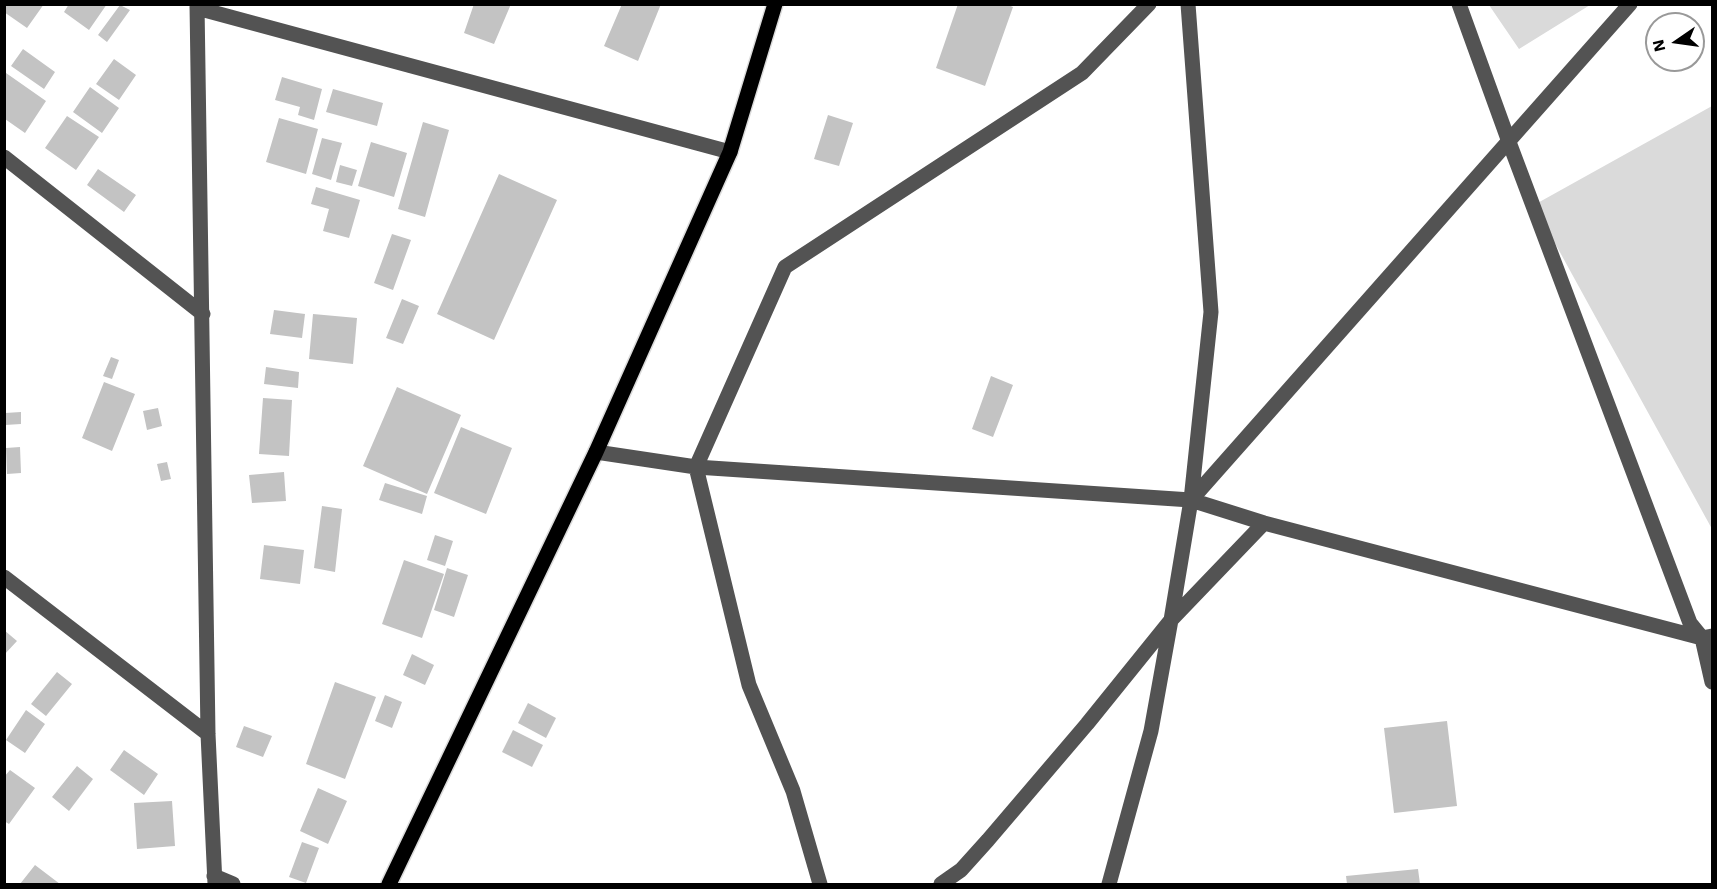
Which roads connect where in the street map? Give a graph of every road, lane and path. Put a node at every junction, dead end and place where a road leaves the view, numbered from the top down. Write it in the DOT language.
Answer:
graph roads {
  1 [pos="775,4"];
  2 [pos="1149,4"];
  3 [pos="1188,4"];
  4 [pos="1459,4"];
  5 [pos="1630,4"];
  6 [pos="197,6"];
  7 [pos="1509,142"];
  8 [pos="730,152"];
  9 [pos="4,157"];
  10 [pos="203,314"];
  11 [pos="596,452"];
  12 [pos="696,467"];
  13 [pos="1191,500"];
  14 [pos="1264,523"];
  15 [pos="4,577"];
  16 [pos="1171,620"];
  17 [pos="1709,640"];
  18 [pos="1713,681"];
  19 [pos="208,734"];
  20 [pos="215,880"];
  21 [pos="233,885"];
  22 [pos="389,885"];
  23 [pos="820,885"];
  24 [pos="941,885"];
  25 [pos="1110,885"];
  1 -- 8 [label="main road"];
  2 -- 12 [label="street"];
  3 -- 13 [label="street"];
  4 -- 7 [label="street"];
  5 -- 7 [label="street"];
  6 -- 8 [label="street"];
  6 -- 10 [label="street"];
  7 -- 13 [label="street"];
  7 -- 17 [label="street"];
  8 -- 11 [label="main road"];
  9 -- 10 [label="street"];
  10 -- 19 [label="street"];
  11 -- 12 [label="street"];
  11 -- 22 [label="main road"];
  12 -- 13 [label="street"];
  12 -- 23 [label="street"];
  13 -- 14 [label="street"];
  13 -- 16 [label="street"];
  14 -- 16 [label="street"];
  14 -- 17 [label="street"];
  15 -- 19 [label="street"];
  16 -- 24 [label="street"];
  16 -- 25 [label="street"];
  17 -- 18 [label="street"];
  19 -- 20 [label="street"];
  20 -- 21 [label="street"];
}
